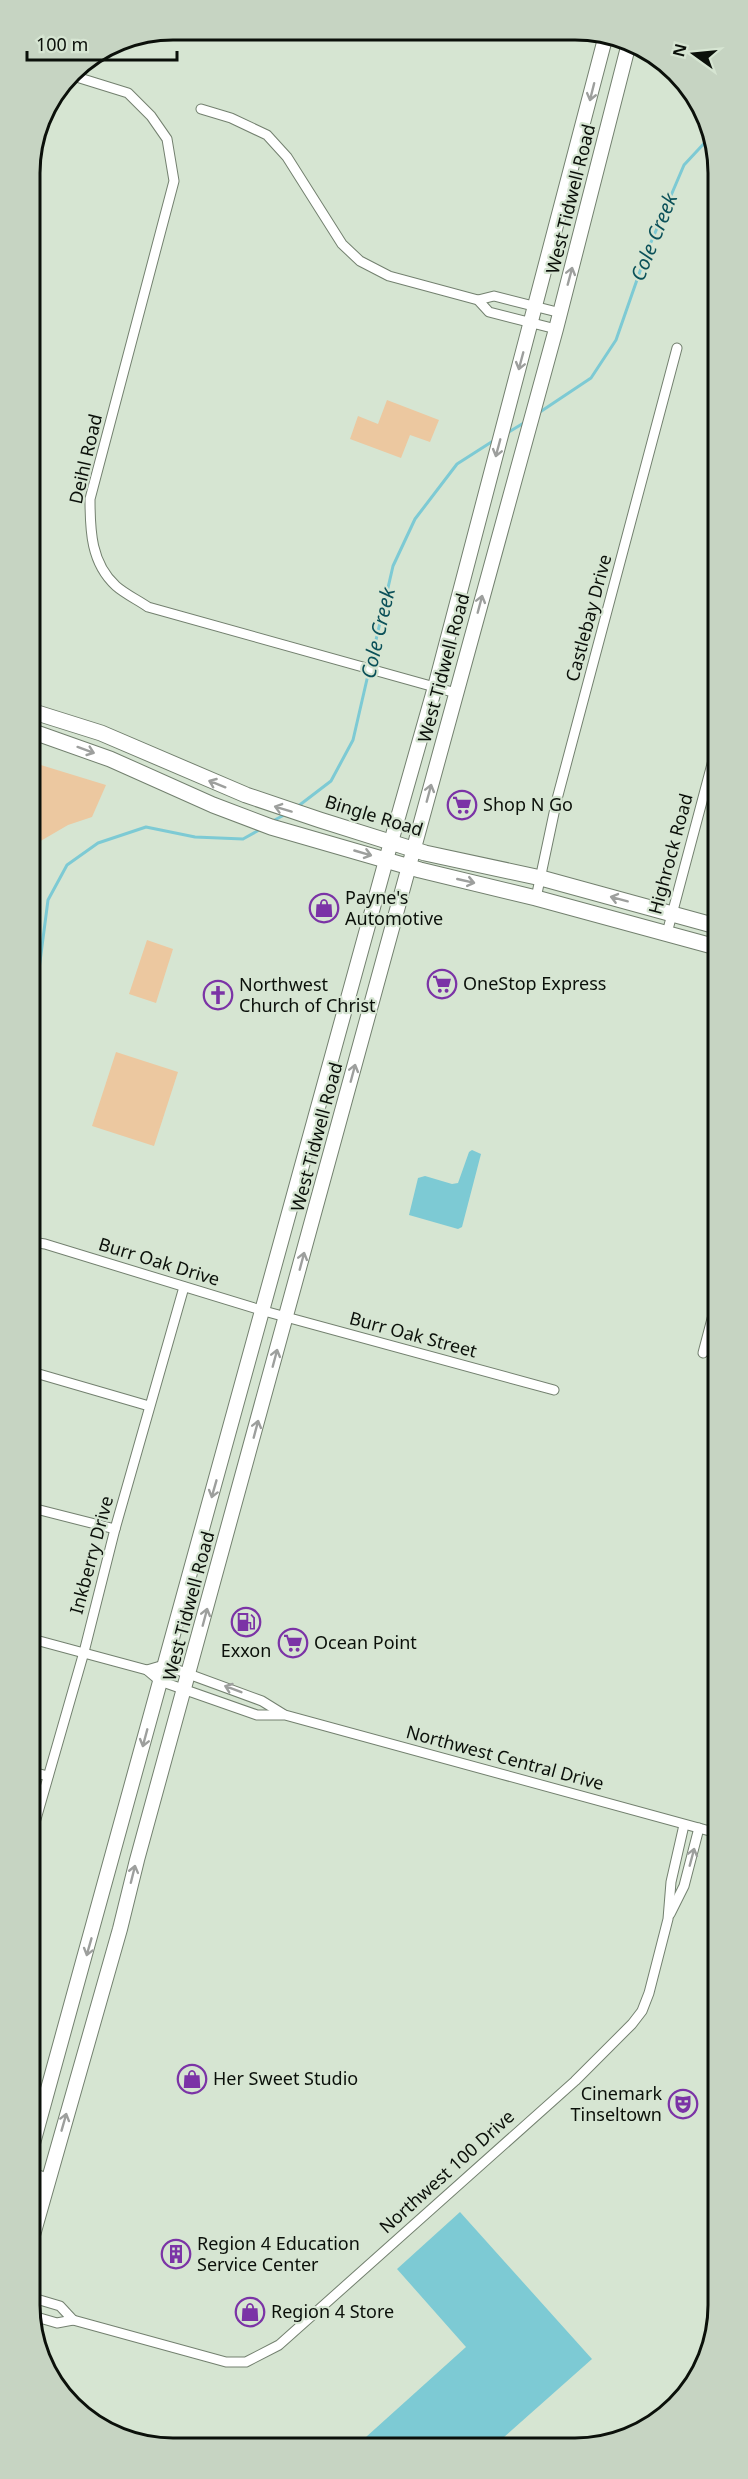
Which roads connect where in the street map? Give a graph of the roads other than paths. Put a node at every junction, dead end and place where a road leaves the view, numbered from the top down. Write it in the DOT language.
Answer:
graph roads {
  1 [pos="604,44"];
  2 [pos="627,52"];
  3 [pos="82,79"];
  4 [pos="201,109"];
  5 [pos="574,164"];
  6 [pos="597,171"];
  7 [pos="478,300"];
  8 [pos="535,307"];
  9 [pos="561,313"];
  10 [pos="531,323"];
  11 [pos="556,329"];
  12 [pos="677,348"];
  13 [pos="464,574"];
  14 [pos="487,579"];
  15 [pos="435,687"];
  16 [pos="456,693"];
  17 [pos="41,714"];
  18 [pos="41,734"];
  19 [pos="188,772"];
  20 [pos="708,780"];
  21 [pos="180,790"];
  22 [pos="391,842"];
  23 [pos="414,849"];
  24 [pos="386,860"];
  25 [pos="409,867"];
  26 [pos="541,878"];
  27 [pos="536,898"];
  28 [pos="672,913"];
  29 [pos="708,924"];
  30 [pos="667,933"];
  31 [pos="708,945"];
  32 [pos="341,1027"];
  33 [pos="364,1032"];
  34 [pos="308,1146"];
  35 [pos="332,1152"];
  36 [pos="40,1243"];
  37 [pos="184,1287"];
  38 [pos="264,1311"];
  39 [pos="286,1317"];
  40 [pos="707,1336"];
  41 [pos="703,1353"];
  42 [pos="40,1374"];
  43 [pos="554,1390"];
  44 [pos="149,1406"];
  45 [pos="40,1510"];
  46 [pos="115,1529"];
  47 [pos="40,1640"];
  48 [pos="84,1652"];
  49 [pos="164,1665"];
  50 [pos="147,1670"];
  51 [pos="189,1674"];
  52 [pos="160,1682"];
  53 [pos="185,1690"];
  54 [pos="285,1715"];
  55 [pos="40,1774"];
  56 [pos="48,1776"];
  57 [pos="40,1804"];
  58 [pos="684,1825"];
  59 [pos="699,1828"];
  60 [pos="707,1830"];
  61 [pos="668,1919"];
  62 [pos="95,1924"];
  63 [pos="120,1929"];
  64 [pos="40,2122"];
  65 [pos="40,2175"];
  66 [pos="49,2178"];
  67 [pos="40,2210"];
  68 [pos="40,2300"];
  69 [pos="42,2318"];
  70 [pos="73,2320"];
  1 -- 5 [label="main road, West Tidwell Road, one-way"];
  2 -- 6 [label="main road, West Tidwell Road"];
  3 -- 15 [label="street, Deihl Road"];
  4 -- 7 [label="street"];
  5 -- 6 [label="main road"];
  5 -- 8 [label="main road, West Tidwell Road"];
  9 -- 6 [label="main road, West Tidwell Road, one-way"];
  7 -- 8 [label="street"];
  7 -- 10 [label="street"];
  8 -- 9 [label="street"];
  8 -- 10 [label="main road, West Tidwell Road"];
  9 -- 11 [label="main road, West Tidwell Road"];
  10 -- 11 [label="street"];
  10 -- 13 [label="main road, West Tidwell Road, one-way"];
  11 -- 14 [label="main road, West Tidwell Road"];
  12 -- 26 [label="street, Castlebay Drive"];
  13 -- 14 [label="main road"];
  13 -- 15 [label="main road, West Tidwell Road"];
  16 -- 14 [label="main road, West Tidwell Road, one-way"];
  15 -- 16 [label="street, Deihl Road"];
  15 -- 22 [label="main road, West Tidwell Road"];
  23 -- 16 [label="main road, West Tidwell Road, one-way"];
  17 -- 19 [label="main road, Bingle Road"];
  18 -- 21 [label="main road, one-way"];
  19 -- 21 [label="main road"];
  22 -- 19 [label="main road, Bingle Road, one-way"];
  20 -- 28 [label="street, Highrock Road"];
  21 -- 24 [label="main road, one-way"];
  22 -- 23 [label="main road, Bingle Road"];
  22 -- 24 [label="main road, West Tidwell Road"];
  23 -- 25 [label="main road, West Tidwell Road"];
  23 -- 26 [label="main road, Bingle Road"];
  24 -- 25 [label="main road"];
  24 -- 32 [label="main road, West Tidwell Road"];
  25 -- 27 [label="main road, one-way"];
  25 -- 33 [label="main road, West Tidwell Road"];
  26 -- 27 [label="street, Castlebay Drive"];
  28 -- 26 [label="main road, Bingle Road, one-way"];
  27 -- 30 [label="main road"];
  28 -- 29 [label="main road, Bingle Road"];
  28 -- 30 [label="street, Highrock Road"];
  30 -- 31 [label="main road"];
  32 -- 33 [label="main road"];
  32 -- 34 [label="main road, West Tidwell Road"];
  35 -- 33 [label="main road, West Tidwell Road, one-way"];
  34 -- 35 [label="main road"];
  34 -- 38 [label="main road, West Tidwell Road"];
  39 -- 35 [label="main road, West Tidwell Road, one-way"];
  36 -- 37 [label="street, Burr Oak Drive"];
  37 -- 38 [label="street, Burr Oak Drive"];
  37 -- 44 [label="street, Inkberry Drive"];
  38 -- 39 [label="street, Burr Oak Street"];
  38 -- 49 [label="main road, West Tidwell Road, one-way"];
  39 -- 43 [label="street, Burr Oak Street"];
  51 -- 39 [label="main road, West Tidwell Road, one-way"];
  40 -- 41 [label="street"];
  42 -- 44 [label="street"];
  44 -- 46 [label="street, Inkberry Drive"];
  45 -- 46 [label="street"];
  46 -- 48 [label="street, Inkberry Drive"];
  47 -- 48 [label="street"];
  48 -- 50 [label="street"];
  48 -- 56 [label="street, Inkberry Drive"];
  49 -- 50 [label="street"];
  49 -- 51 [label="street, Northwest Central Drive"];
  49 -- 52 [label="main road, West Tidwell Road"];
  50 -- 52 [label="street"];
  51 -- 53 [label="main road, West Tidwell Road"];
  54 -- 51 [label="street, Northwest Central Drive, one-way"];
  52 -- 53 [label="street, Northwest Central Drive"];
  52 -- 62 [label="main road, West Tidwell Road, one-way"];
  53 -- 54 [label="street, Northwest Central Drive"];
  63 -- 53 [label="main road, West Tidwell Road, one-way"];
  54 -- 58 [label="street, Northwest Central Drive"];
  55 -- 56 [label="street"];
  56 -- 57 [label="street, Inkberry Drive"];
  58 -- 59 [label="street, Northwest Central Drive"];
  58 -- 61 [label="street, Northwest 100 Drive"];
  59 -- 60 [label="street, Northwest Central Drive"];
  61 -- 59 [label="street, Northwest 100 Drive, one-way"];
  61 -- 70 [label="street, Northwest 100 Drive"];
  62 -- 63 [label="main road"];
  62 -- 64 [label="main road, West Tidwell Road, one-way"];
  66 -- 63 [label="main road, West Tidwell Road, one-way"];
  65 -- 66 [label="street"];
  66 -- 67 [label="main road, West Tidwell Road"];
  68 -- 70 [label="street, Northwest 100 Drive"];
  69 -- 70 [label="street, Northwest 100 Drive"];
}
